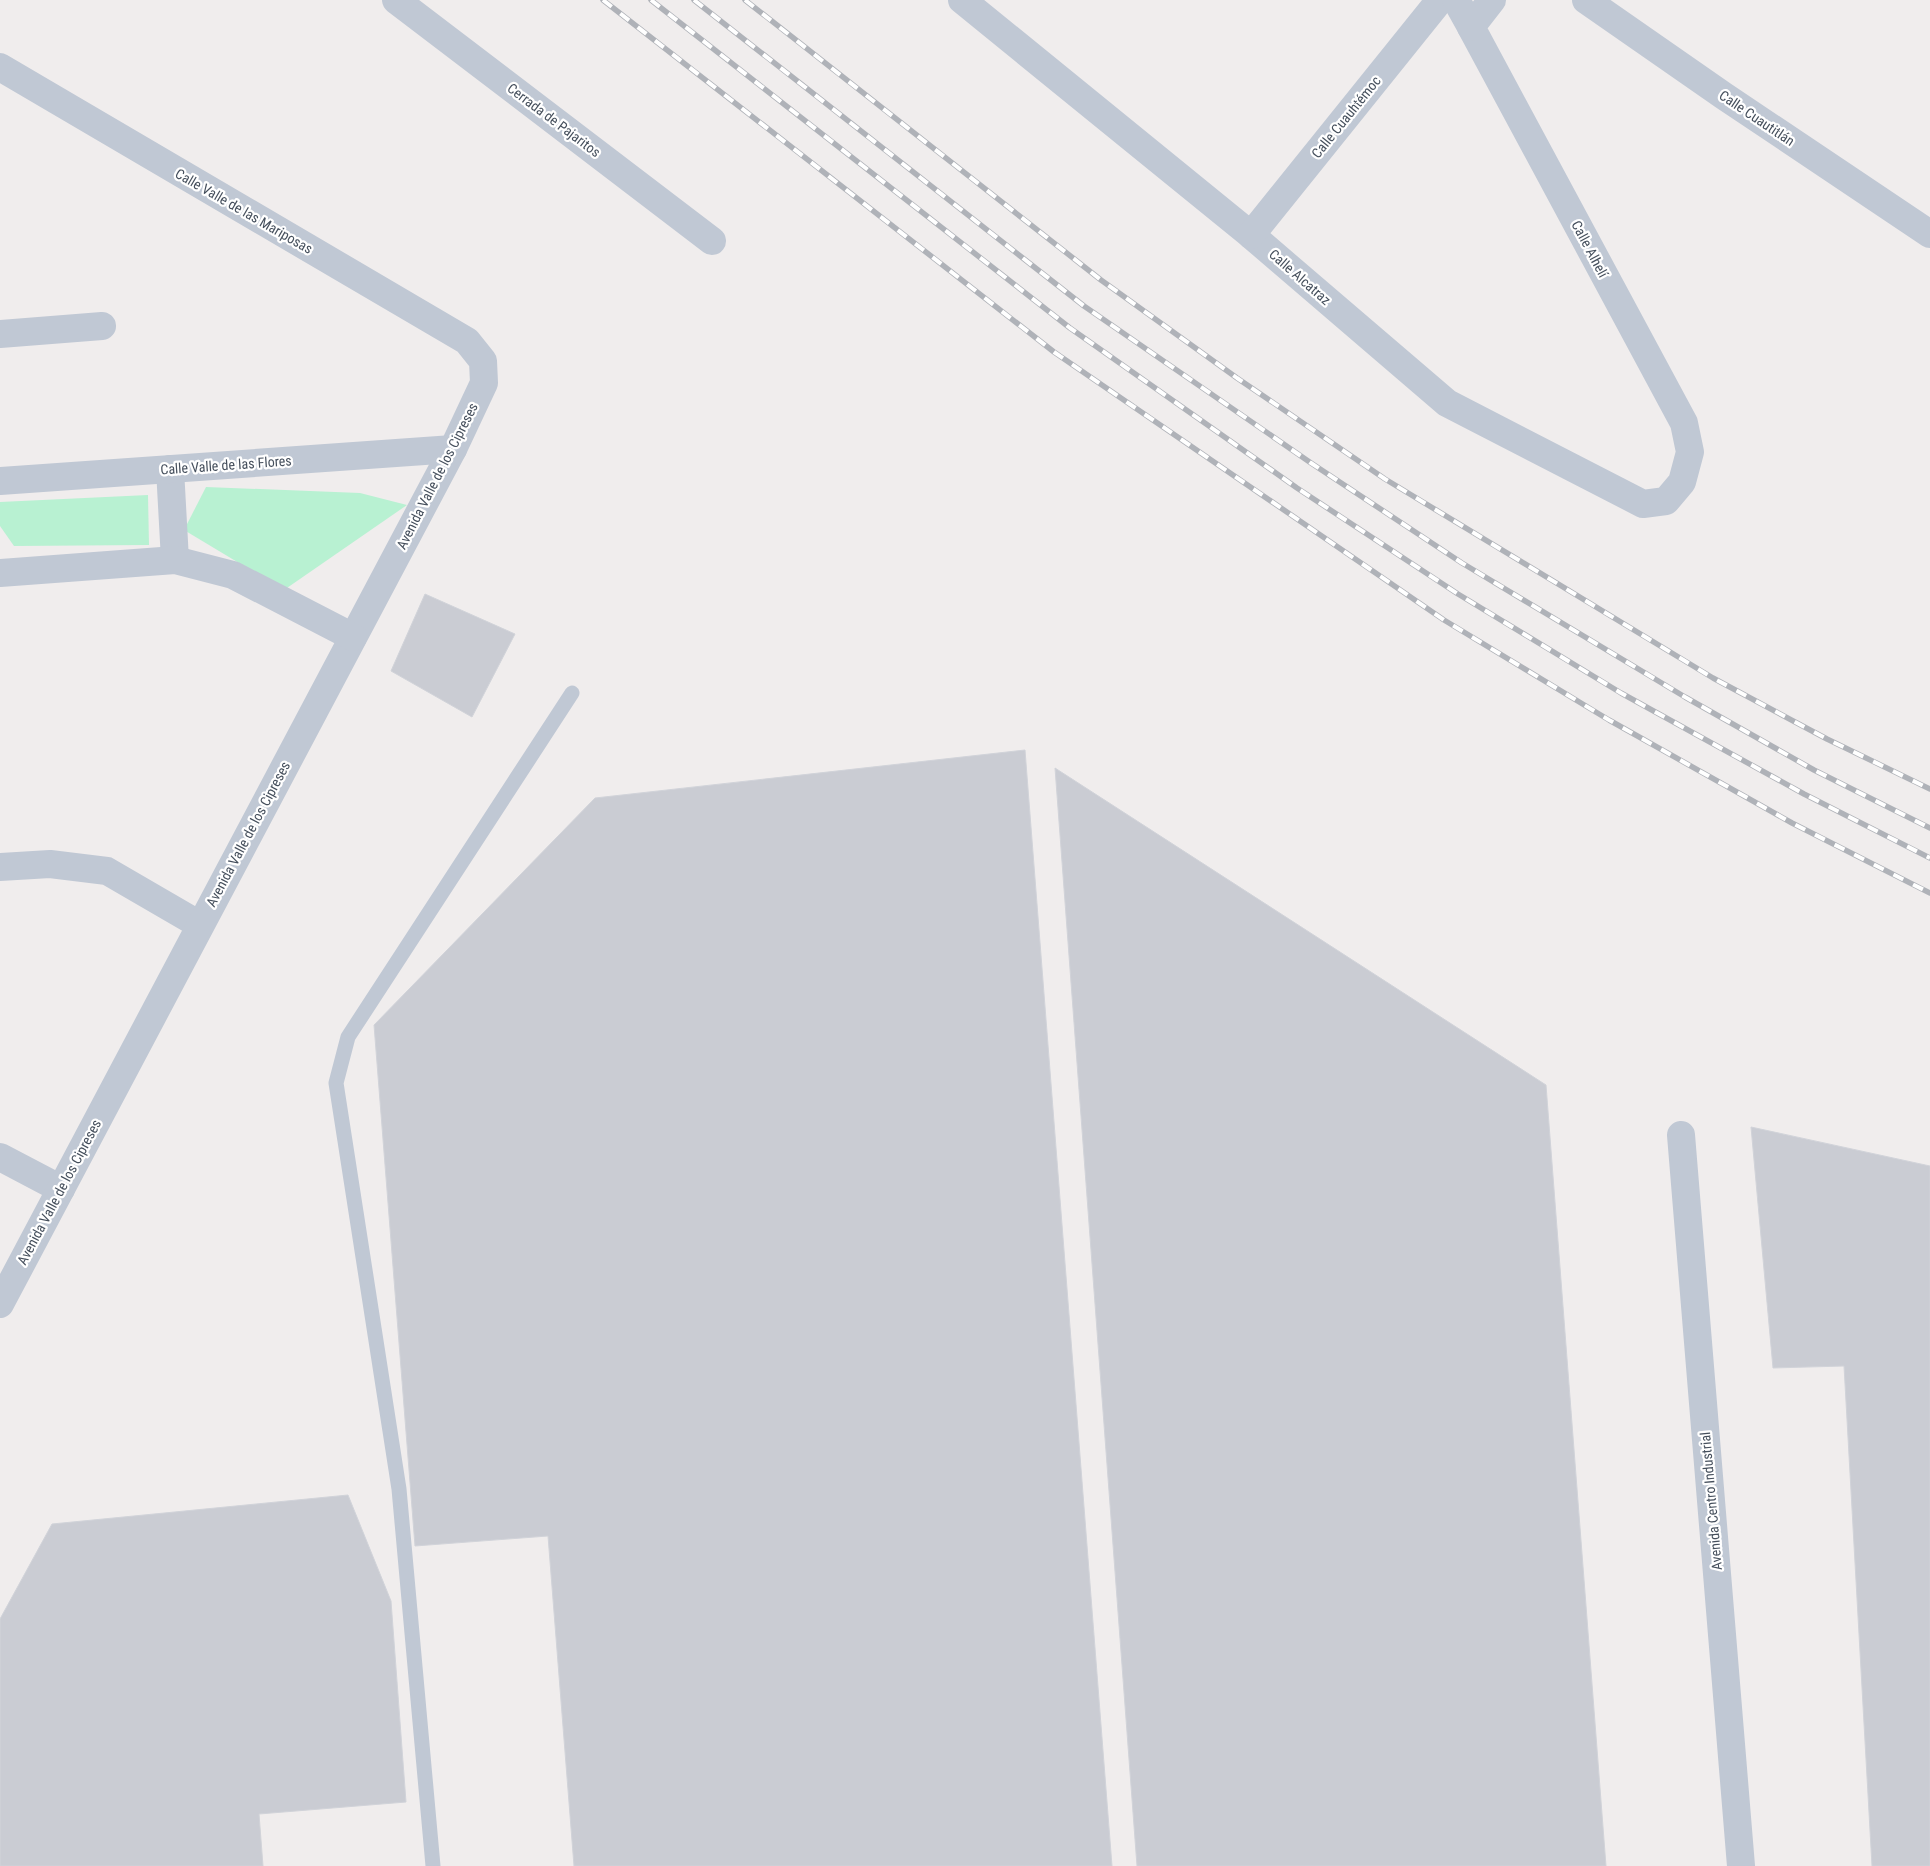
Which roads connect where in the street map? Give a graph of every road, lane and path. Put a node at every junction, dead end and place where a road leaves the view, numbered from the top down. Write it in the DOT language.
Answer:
graph roads {
  1 [pos="396,0"];
  2 [pos="962,0"];
  3 [pos="1440,0"];
  4 [pos="1456,0"];
  5 [pos="1492,0"];
  6 [pos="1586,0"];
  7 [pos="1471,27"];
  8 [pos="0,67"];
  9 [pos="1930,234"];
  10 [pos="1251,235"];
  11 [pos="712,241"];
  12 [pos="102,326"];
  13 [pos="0,334"];
  14 [pos="483,361"];
  15 [pos="452,450"];
  16 [pos="170,469"];
  17 [pos="0,481"];
  18 [pos="1666,501"];
  19 [pos="175,560"];
  20 [pos="0,573"];
  21 [pos="353,637"];
  22 [pos="572,693"];
  23 [pos="0,867"];
  24 [pos="200,925"];
  25 [pos="1680,1135"];
  26 [pos="0,1158"];
  27 [pos="61,1189"];
  28 [pos="0,1304"];
  29 [pos="433,1866"];
  30 [pos="1741,1866"];
  1 -- 11 [label="street, Cerrada de Pajaritos"];
  2 -- 10 [label="street, Calle Alcatraz"];
  3 -- 10 [label="street, Calle Cuauhtémoc"];
  4 -- 7 [label="street, Calle Alhelí"];
  5 -- 7 [label="street"];
  6 -- 9 [label="street, Calle Cuautitlán"];
  7 -- 18 [label="street, Calle Alhelí"];
  8 -- 14 [label="street, Calle Valle de las Mariposas"];
  10 -- 18 [label="street, Calle Alcatraz"];
  12 -- 13 [label="street"];
  14 -- 15 [label="street, Avenida Valle de los Cipreses"];
  15 -- 16 [label="street, Calle Valle de las Flores"];
  15 -- 21 [label="street, Avenida Valle de los Cipreses"];
  16 -- 17 [label="street, Calle Valle de las Flores"];
  16 -- 19 [label="street"];
  19 -- 20 [label="street"];
  19 -- 21 [label="street"];
  21 -- 24 [label="street, Avenida Valle de los Cipreses"];
  22 -- 29 [label="lane"];
  23 -- 24 [label="street"];
  24 -- 27 [label="street, Avenida Valle de los Cipreses"];
  25 -- 30 [label="street, Avenida Centro Industrial"];
  26 -- 27 [label="street"];
  27 -- 28 [label="street, Avenida Valle de los Cipreses"];
}
